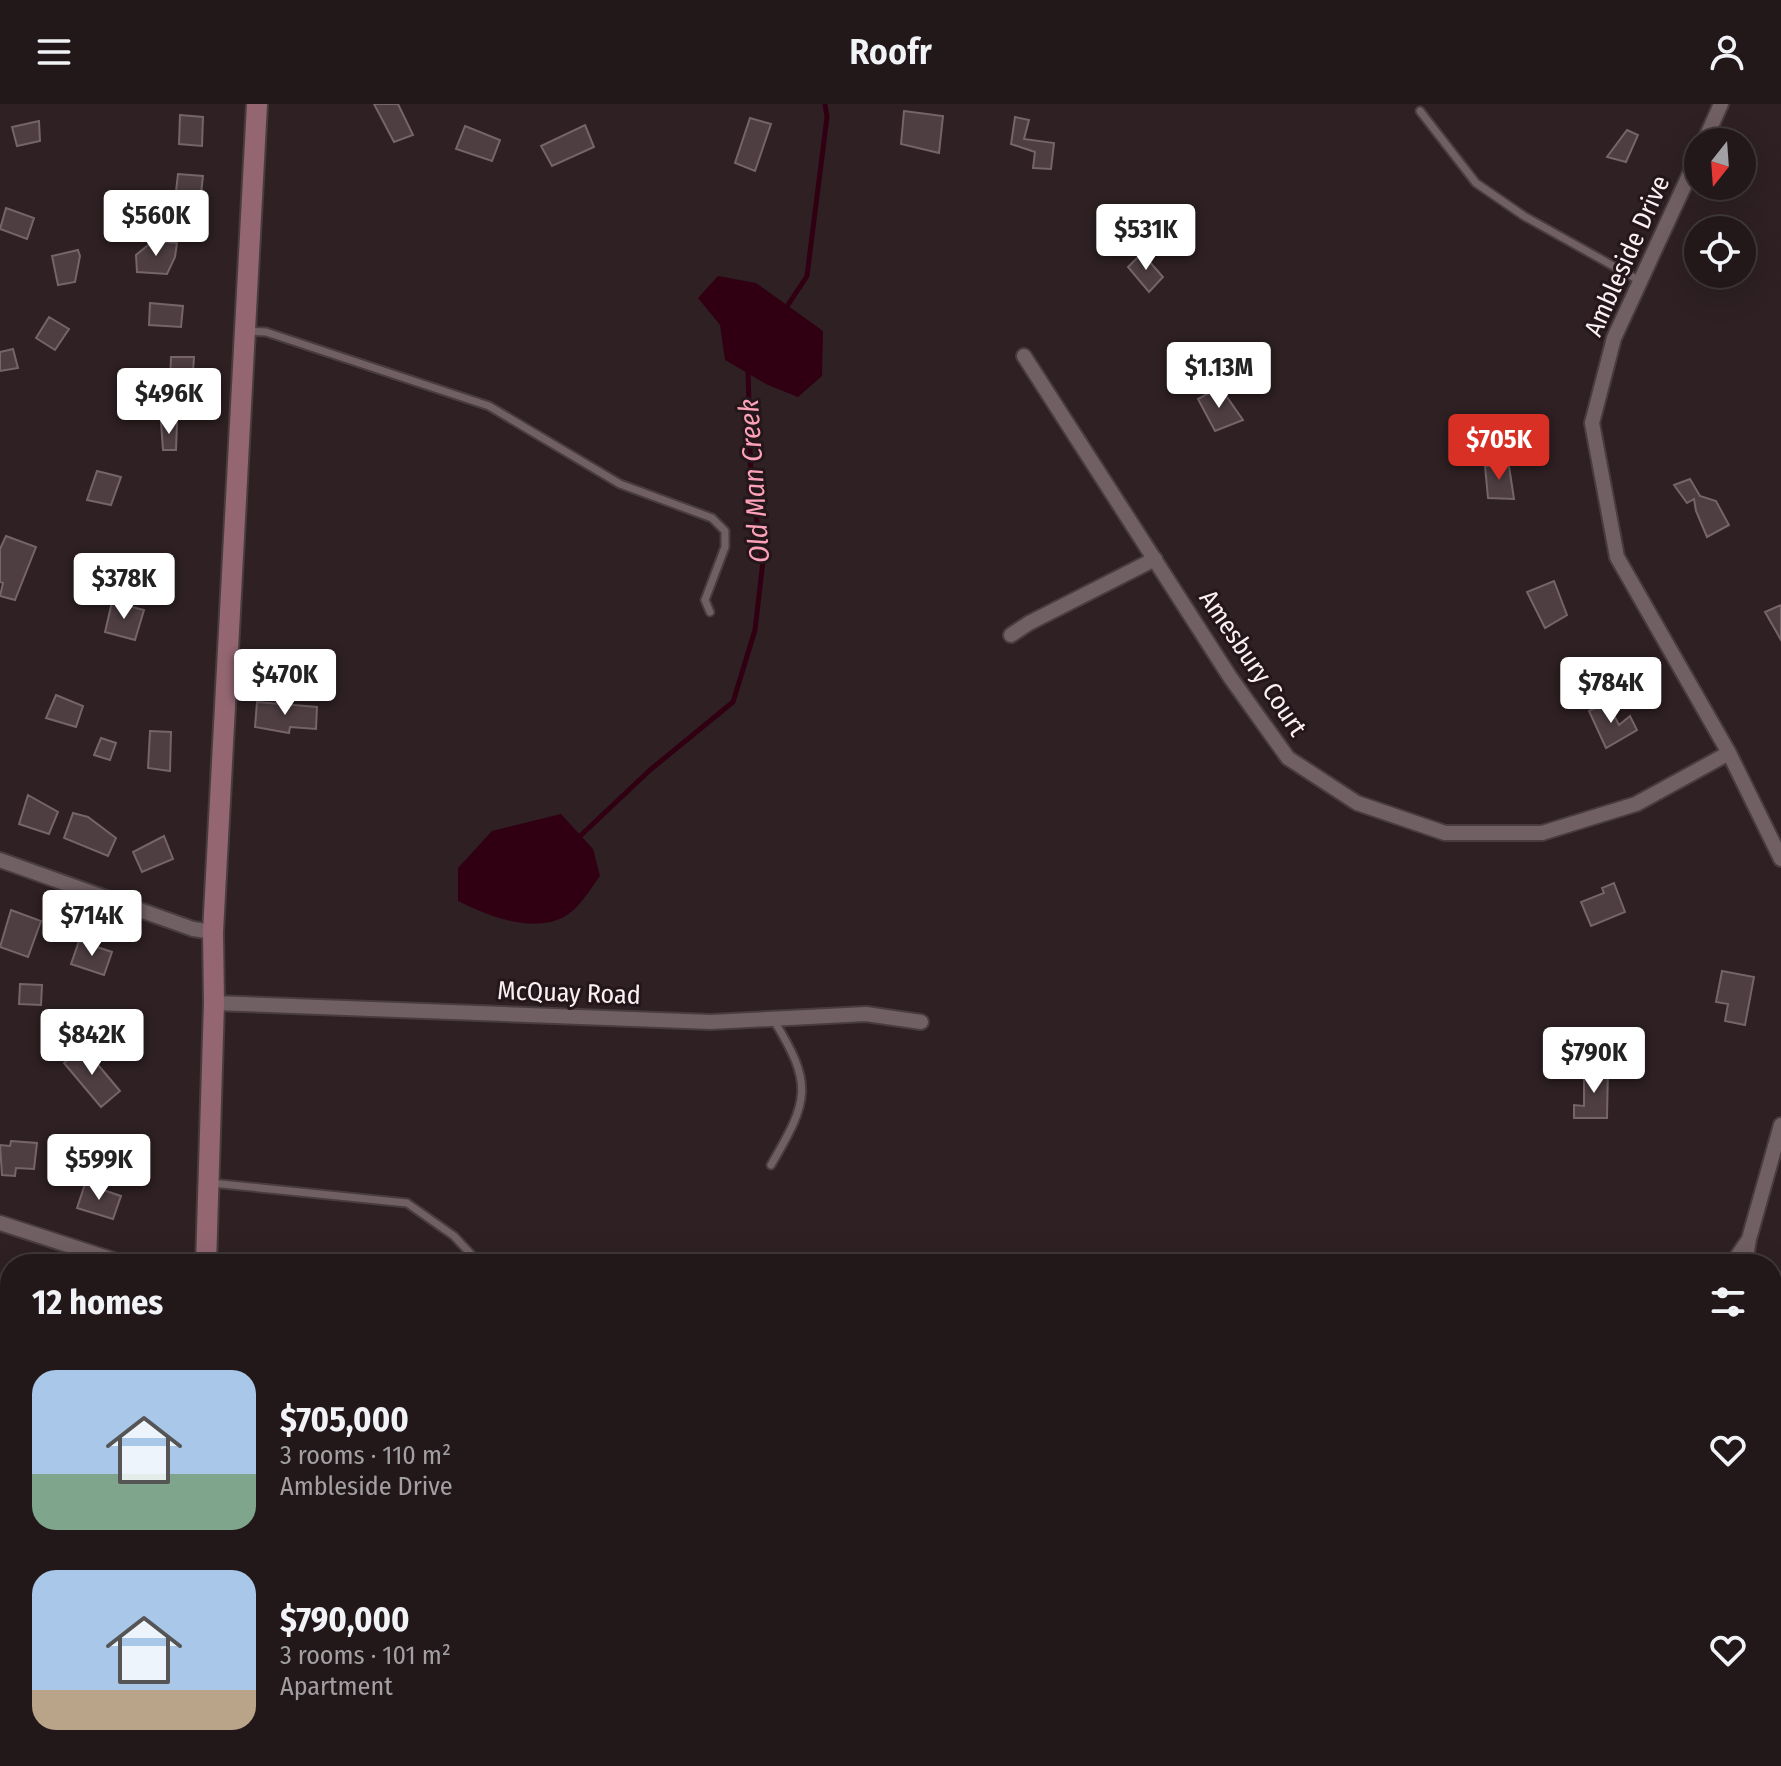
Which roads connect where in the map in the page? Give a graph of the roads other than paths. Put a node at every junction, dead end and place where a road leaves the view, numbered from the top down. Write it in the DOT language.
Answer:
graph roads {
  1 [pos="257,104"];
  2 [pos="1721,104"];
  3 [pos="1420,111"];
  4 [pos="1710,128"];
  5 [pos="1684,186"];
  6 [pos="1640,281"];
  7 [pos="244,332"];
  8 [pos="1024,356"];
  9 [pos="1155,559"];
  10 [pos="710,612"];
  11 [pos="1011,635"];
  12 [pos="1729,753"];
  13 [pos="1781,859"];
  14 [pos="0,860"];
  15 [pos="213,932"];
  16 [pos="214,1003"];
  17 [pos="773,1019"];
  18 [pos="921,1022"];
  19 [pos="1781,1125"];
  20 [pos="771,1165"];
  21 [pos="208,1183"];
  22 [pos="0,1223"];
  23 [pos="1749,1239"];
  24 [pos="95,1254"];
  25 [pos="206,1254"];
  26 [pos="471,1254"];
  27 [pos="1739,1254"];
  28 [pos="1747,1254"];
  1 -- 7 [label="main road"];
  2 -- 4 [label="street"];
  3 -- 6 [label="lane"];
  5 -- 6 [label="street, Ambleside Drive"];
  6 -- 12 [label="street, Ambleside Drive"];
  7 -- 10 [label="lane"];
  7 -- 15 [label="main road"];
  8 -- 9 [label="street, Amesbury Court"];
  9 -- 11 [label="street"];
  9 -- 12 [label="street, Amesbury Court"];
  12 -- 13 [label="street, Ambleside Drive"];
  14 -- 15 [label="street"];
  15 -- 16 [label="main road"];
  16 -- 17 [label="street, McQuay Road"];
  16 -- 21 [label="main road"];
  17 -- 18 [label="street, McQuay Road"];
  17 -- 20 [label="lane"];
  19 -- 23 [label="street"];
  21 -- 25 [label="main road"];
  21 -- 26 [label="lane"];
  22 -- 24 [label="street"];
  23 -- 27 [label="street"];
  23 -- 28 [label="street"];
}
